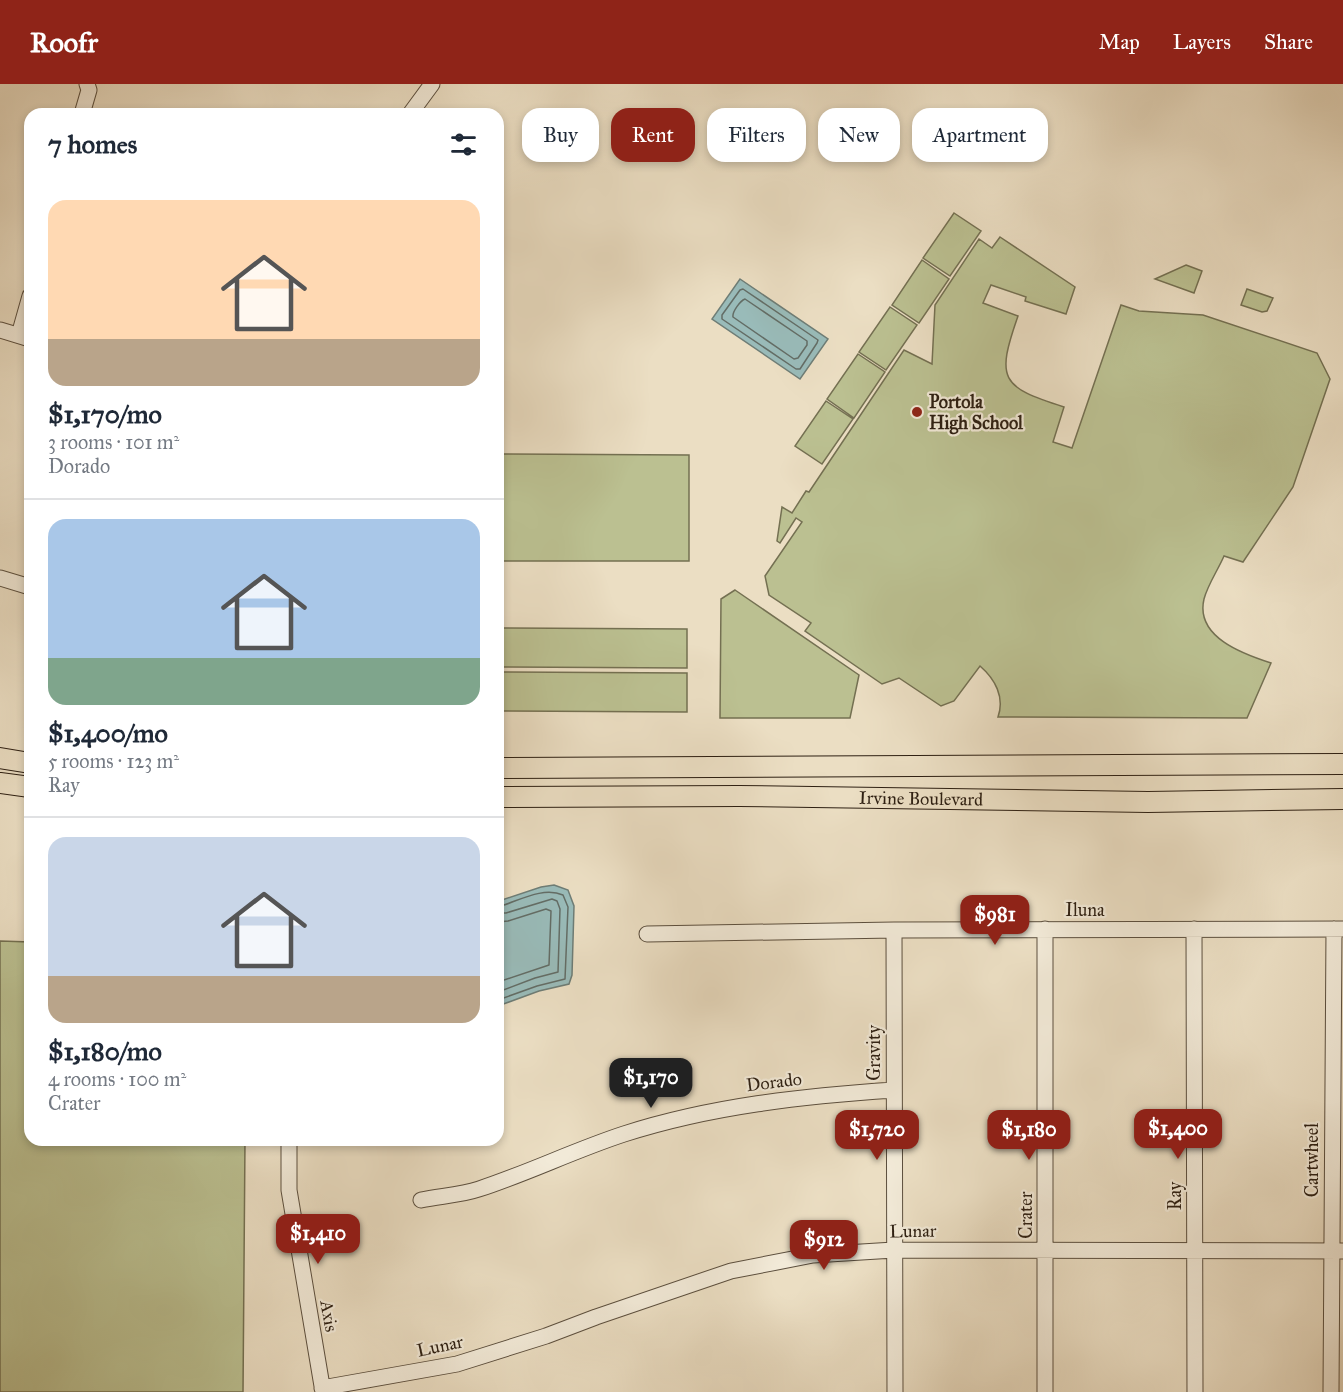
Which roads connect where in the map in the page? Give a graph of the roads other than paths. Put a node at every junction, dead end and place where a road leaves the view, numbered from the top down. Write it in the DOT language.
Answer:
graph roads {
  1 [pos="87,84"];
  2 [pos="432,84"];
  3 [pos="84,108"];
  4 [pos="414,108"];
  5 [pos="0,330"];
  6 [pos="24,337"];
  7 [pos="0,578"];
  8 [pos="24,585"];
  9 [pos="0,758"];
  10 [pos="24,762"];
  11 [pos="1343,764"];
  12 [pos="504,768"];
  13 [pos="0,783"];
  14 [pos="24,786"];
  15 [pos="504,797"];
  16 [pos="1343,799"];
  17 [pos="1045,929"];
  18 [pos="1194,929"];
  19 [pos="1338,929"];
  20 [pos="894,930"];
  21 [pos="647,934"];
  22 [pos="894,1090"];
  23 [pos="289,1146"];
  24 [pos="421,1200"];
  25 [pos="894,1250"];
  26 [pos="1045,1251"];
  27 [pos="1194,1251"];
  28 [pos="1337,1251"];
  29 [pos="323,1390"];
  30 [pos="895,1392"];
  31 [pos="1045,1392"];
  32 [pos="1195,1392"];
  33 [pos="1331,1392"];
  1 -- 3 [label="street"];
  2 -- 4 [label="street"];
  5 -- 6 [label="street"];
  7 -- 8 [label="street"];
  9 -- 10 [label="main road"];
  11 -- 12 [label="main road, Irvine Boulevard"];
  13 -- 14 [label="main road"];
  15 -- 16 [label="main road, Irvine Boulevard"];
  17 -- 18 [label="street, Iluna"];
  17 -- 20 [label="street, Iluna"];
  17 -- 26 [label="street, Crater"];
  18 -- 19 [label="street, Iluna"];
  18 -- 27 [label="street, Ray"];
  19 -- 28 [label="street, Cartwheel"];
  20 -- 21 [label="street, Iluna"];
  20 -- 22 [label="street, Gravity"];
  22 -- 24 [label="street, Dorado"];
  22 -- 25 [label="street, Gravity"];
  23 -- 29 [label="street, Axis"];
  25 -- 26 [label="street, Lunar"];
  25 -- 29 [label="street, Lunar"];
  25 -- 30 [label="street, Gravity"];
  26 -- 27 [label="street, Lunar"];
  26 -- 31 [label="street, Crater"];
  27 -- 28 [label="street, Lunar"];
  27 -- 32 [label="street, Ray"];
  28 -- 33 [label="street, Cartwheel"];
}
